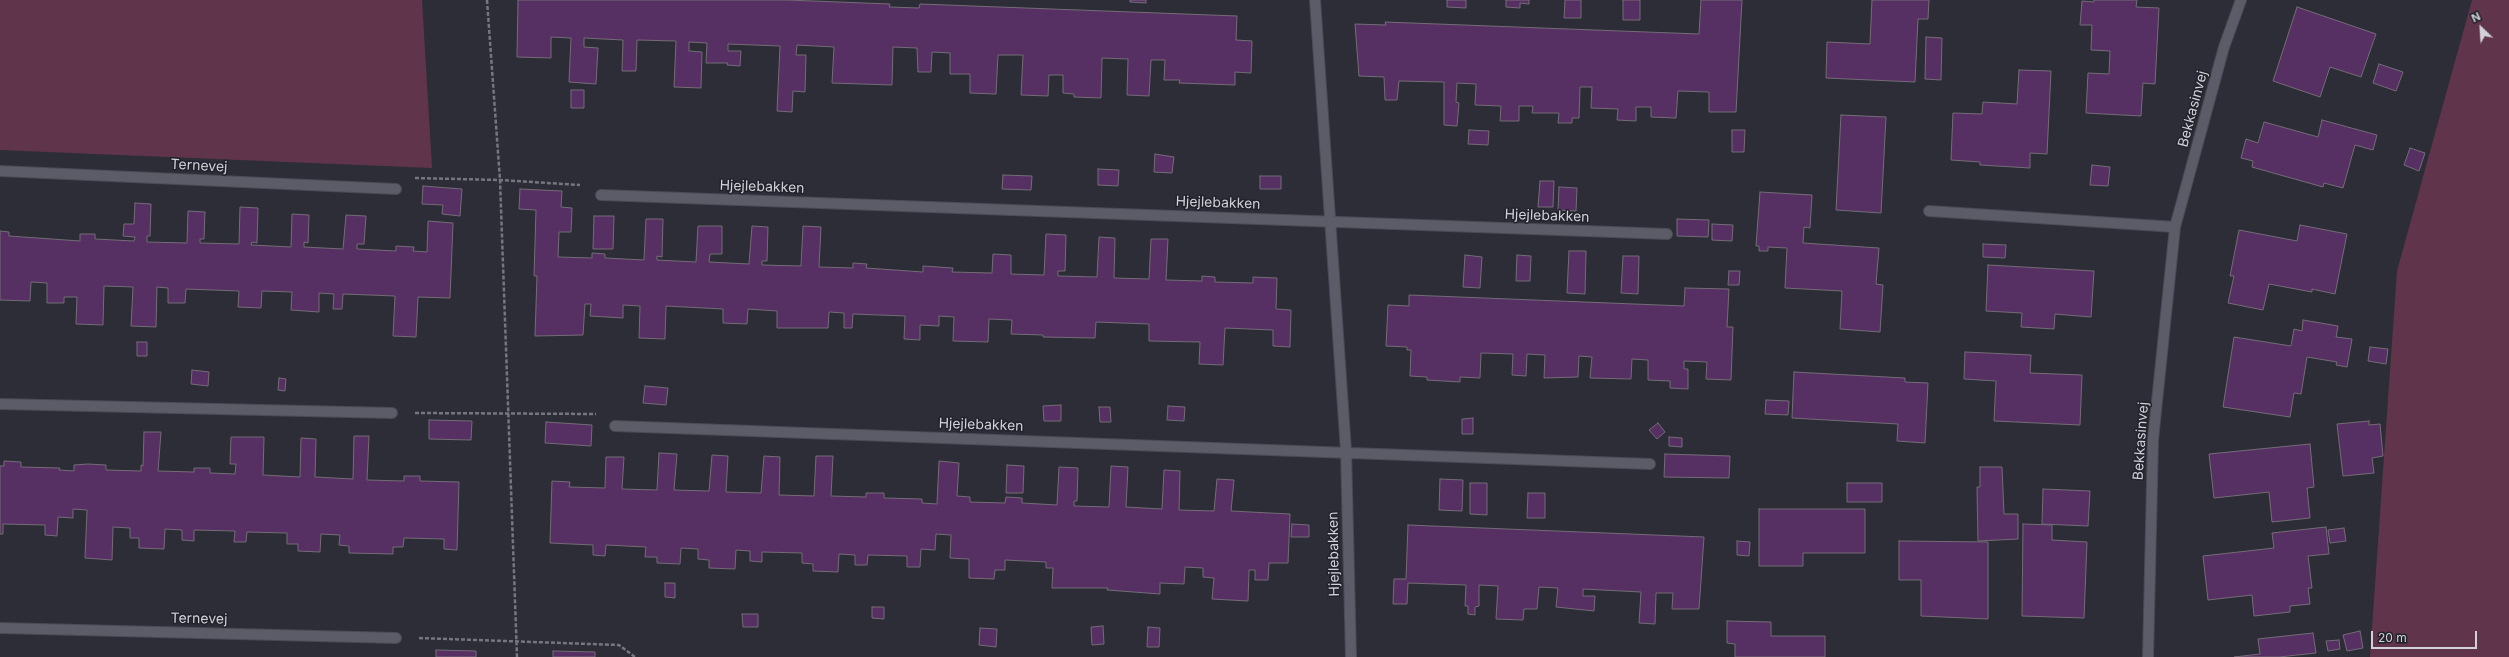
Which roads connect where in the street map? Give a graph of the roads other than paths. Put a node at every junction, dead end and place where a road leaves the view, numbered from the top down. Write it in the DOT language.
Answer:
graph roads {
  1 [pos="1315,0"];
  2 [pos="2241,0"];
  3 [pos="0,171"];
  4 [pos="396,189"];
  5 [pos="601,195"];
  6 [pos="1929,211"];
  7 [pos="1330,223"];
  8 [pos="2175,227"];
  9 [pos="1667,234"];
  10 [pos="0,404"];
  11 [pos="392,413"];
  12 [pos="615,426"];
  13 [pos="1346,451"];
  14 [pos="1650,464"];
  15 [pos="0,628"];
  16 [pos="396,638"];
  17 [pos="1351,657"];
  18 [pos="2148,657"];
  1 -- 7 [label="street, Hjejlebakken"];
  2 -- 8 [label="street, Bekkasinvej"];
  3 -- 4 [label="street, Ternevej"];
  5 -- 7 [label="street, Hjejlebakken"];
  6 -- 8 [label="street"];
  7 -- 9 [label="street, Hjejlebakken"];
  7 -- 13 [label="street, Hjejlebakken"];
  8 -- 18 [label="street, Bekkasinvej"];
  10 -- 11 [label="street"];
  12 -- 13 [label="street, Hjejlebakken"];
  13 -- 14 [label="street, Hjejlebakken"];
  13 -- 17 [label="street, Hjejlebakken"];
  15 -- 16 [label="street, Ternevej"];
}
